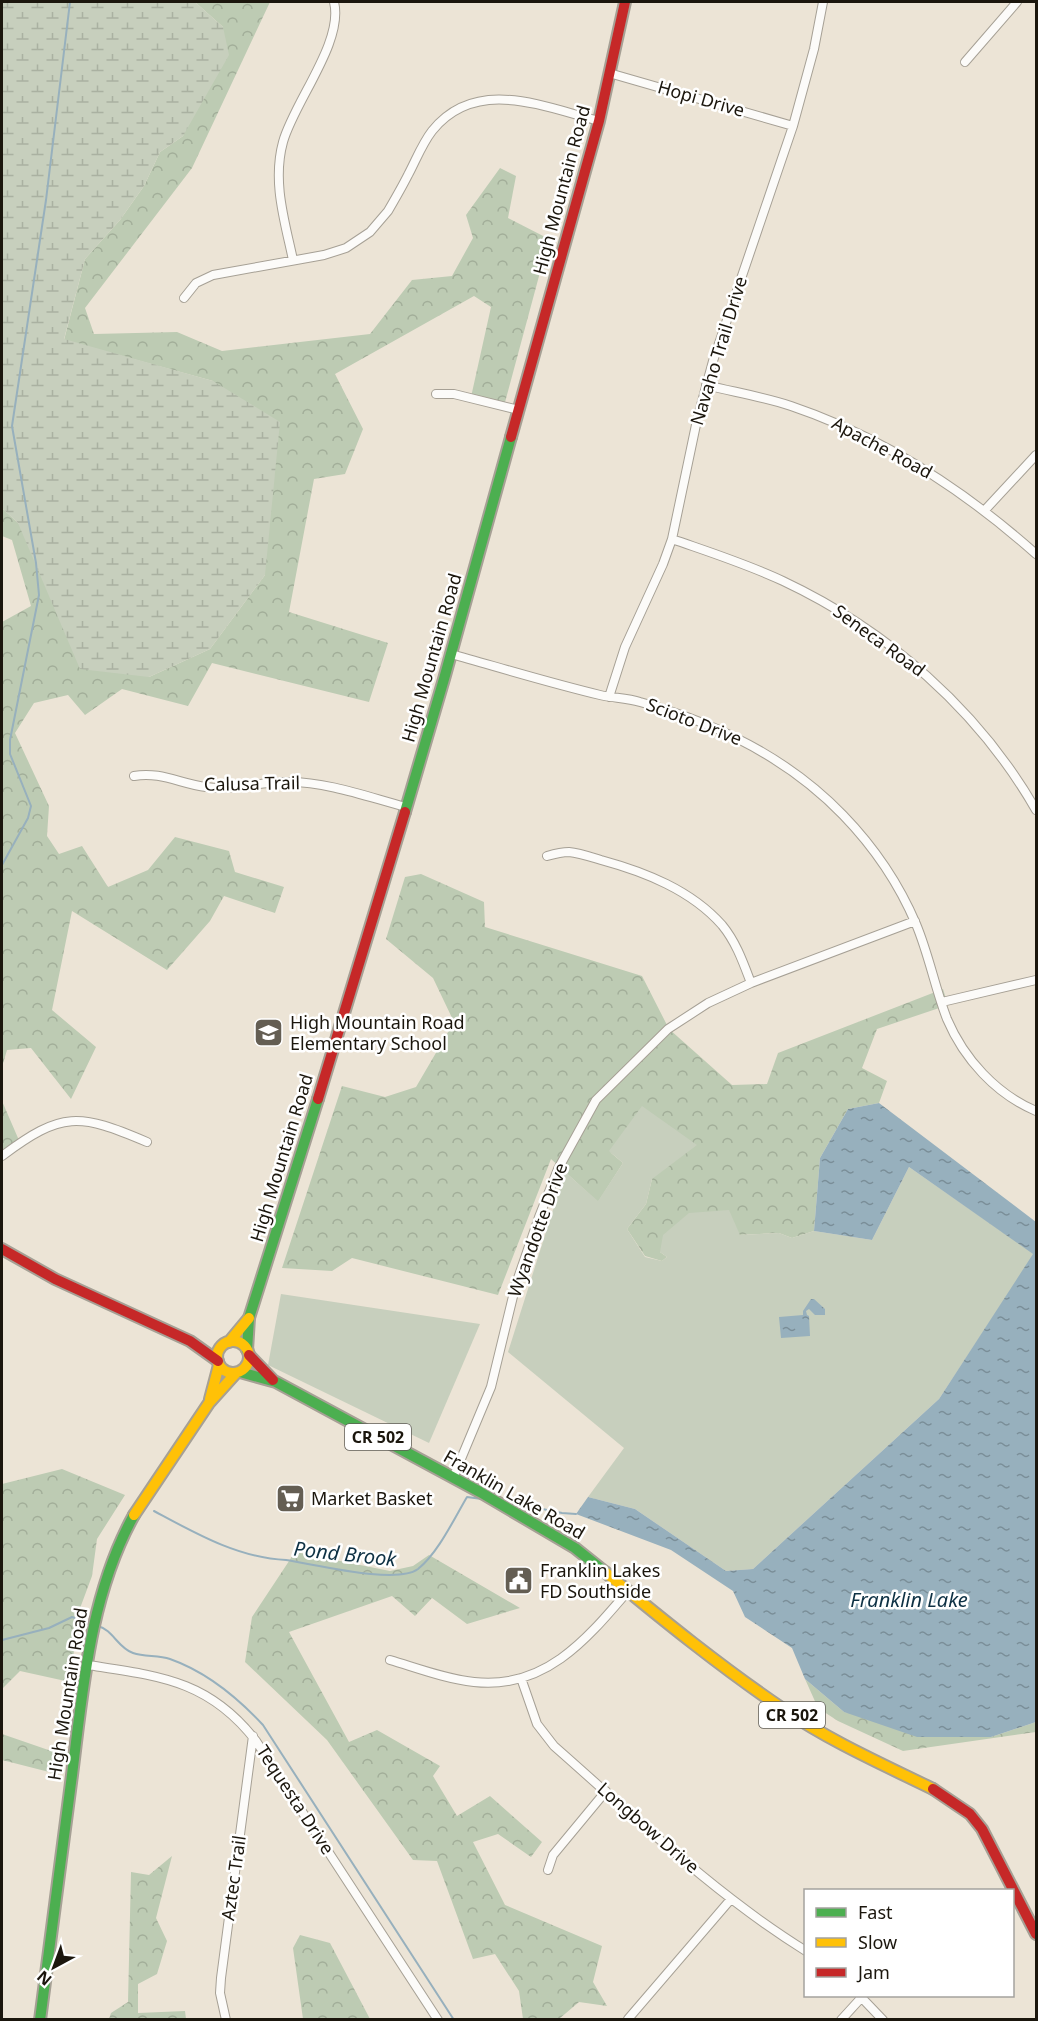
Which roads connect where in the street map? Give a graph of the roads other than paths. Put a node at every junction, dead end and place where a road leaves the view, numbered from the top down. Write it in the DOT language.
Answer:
graph roads {
  1 [pos="334,2"];
  2 [pos="625,2"];
  3 [pos="823,2"];
  4 [pos="1017,2"];
  5 [pos="965,62"];
  6 [pos="609,73"];
  7 [pos="599,121"];
  8 [pos="793,126"];
  9 [pos="293,260"];
  10 [pos="184,298"];
  11 [pos="706,385"];
  12 [pos="436,394"];
  13 [pos="519,410"];
  14 [pos="1036,455"];
  15 [pos="985,510"];
  16 [pos="672,539"];
  17 [pos="1036,554"];
  18 [pos="451,654"];
  19 [pos="609,697"];
  20 [pos="134,776"];
  21 [pos="406,807"];
  22 [pos="1036,810"];
  23 [pos="547,856"];
  24 [pos="915,921"];
  25 [pos="1036,980"];
  26 [pos="751,983"];
  27 [pos="942,1002"];
  28 [pos="1036,1111"];
  29 [pos="147,1142"];
  30 [pos="2,1156"];
  31 [pos="2,1249"];
  32 [pos="249,1318"];
  33 [pos="190,1341"];
  34 [pos="227,1343"];
  35 [pos="248,1352"];
  36 [pos="219,1363"];
  37 [pos="238,1372"];
  38 [pos="276,1382"];
  39 [pos="209,1403"];
  40 [pos="453,1478"];
  41 [pos="628,1591"];
  42 [pos="390,1660"];
  43 [pos="88,1665"];
  44 [pos="521,1678"];
  45 [pos="253,1736"];
  46 [pos="606,1791"];
  47 [pos="548,1870"];
  48 [pos="1013,1889"];
  49 [pos="1014,1891"];
  50 [pos="731,1899"];
  51 [pos="1036,1934"];
  52 [pos="804,1950"];
  53 [pos="860,1997"];
  54 [pos="862,1997"];
  55 [pos="40,2019"];
  56 [pos="226,2019"];
  57 [pos="438,2019"];
  58 [pos="627,2019"];
  59 [pos="841,2019"];
  60 [pos="883,2019"];
  1 -- 9 [label="street"];
  2 -- 6 [label="main road, High Mountain Road"];
  3 -- 8 [label="street, Navaho Trail Drive"];
  4 -- 5 [label="street"];
  6 -- 7 [label="main road, High Mountain Road"];
  6 -- 8 [label="street, Hopi Drive"];
  7 -- 9 [label="street"];
  7 -- 13 [label="main road, High Mountain Road"];
  8 -- 11 [label="street, Navaho Trail Drive"];
  9 -- 10 [label="street"];
  11 -- 15 [label="street, Apache Road"];
  11 -- 16 [label="street, Navaho Trail Drive"];
  12 -- 13 [label="street"];
  13 -- 18 [label="main road, High Mountain Road"];
  14 -- 15 [label="street"];
  15 -- 17 [label="street, Apache Road"];
  16 -- 19 [label="street, Navaho Trail Drive"];
  16 -- 22 [label="street, Seneca Road"];
  18 -- 19 [label="street, Scioto Drive"];
  18 -- 21 [label="main road, High Mountain Road"];
  19 -- 24 [label="street, Scioto Drive"];
  20 -- 21 [label="street, Calusa Trail"];
  21 -- 32 [label="main road, High Mountain Road"];
  23 -- 26 [label="street"];
  24 -- 26 [label="street, Wyandotte Drive"];
  24 -- 27 [label="street, Scioto Drive"];
  25 -- 27 [label="street"];
  26 -- 40 [label="street, Wyandotte Drive"];
  27 -- 28 [label="street, Scioto Drive"];
  29 -- 30 [label="street"];
  31 -- 33 [label="main road, CR 502"];
  32 -- 34 [label="main road, High Mountain Road"];
  32 -- 35 [label="main road, High Mountain Road"];
  33 -- 34 [label="main road, CR 502"];
  33 -- 36 [label="main road, CR 502"];
  34 -- 35 [label="main road, CR 502"];
  34 -- 36 [label="main road"];
  35 -- 37 [label="main road"];
  35 -- 38 [label="main road, Franklin Lake Road / CR 502"];
  36 -- 37 [label="main road, CR 502"];
  36 -- 39 [label="main road, High Mountain Road"];
  37 -- 38 [label="main road, Franklin Lake Road / CR 502"];
  37 -- 39 [label="main road, High Mountain Road"];
  38 -- 40 [label="main road, Franklin Lake Road / CR 502"];
  39 -- 43 [label="main road, High Mountain Road"];
  40 -- 41 [label="main road, Franklin Lake Road / CR 502"];
  41 -- 44 [label="street"];
  41 -- 48 [label="main road, Franklin Lake Road / CR 502"];
  42 -- 44 [label="street"];
  43 -- 45 [label="street, Tequesta Drive"];
  43 -- 55 [label="main road, High Mountain Road"];
  44 -- 46 [label="street, Longbow Drive"];
  45 -- 56 [label="street, Aztec Trail"];
  45 -- 57 [label="street, Tequesta Drive"];
  46 -- 47 [label="street"];
  46 -- 50 [label="street, Longbow Drive"];
  49 -- 51 [label="main road, Franklin Lake Road / CR 502"];
  50 -- 52 [label="street, Longbow Drive"];
  50 -- 58 [label="street"];
  53 -- 59 [label="street"];
  54 -- 60 [label="street"];
}
